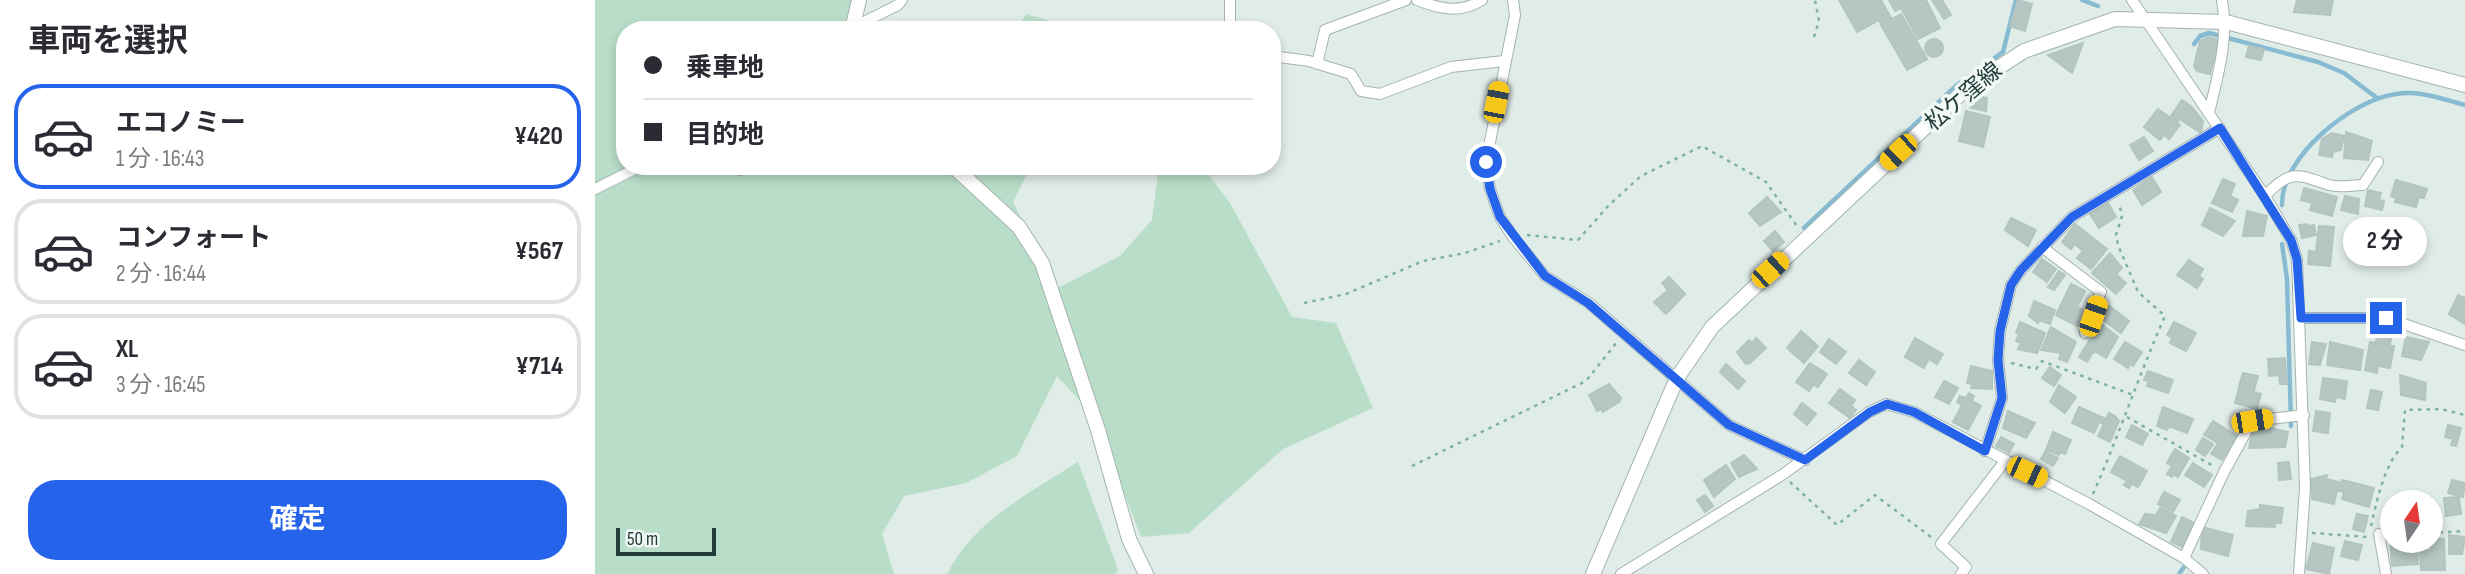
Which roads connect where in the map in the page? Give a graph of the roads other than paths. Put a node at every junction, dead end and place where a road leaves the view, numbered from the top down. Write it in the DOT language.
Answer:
graph roads {
  1 [pos="859,0"];
  2 [pos="902,0"];
  3 [pos="1230,0"];
  4 [pos="1406,0"];
  5 [pos="1417,0"];
  6 [pos="1482,0"];
  7 [pos="1513,0"];
  8 [pos="2131,0"];
  9 [pos="2222,0"];
  10 [pos="2145,19"];
  11 [pos="853,21"];
  12 [pos="865,21"];
  13 [pos="1230,21"];
  14 [pos="2225,35"];
  15 [pos="1281,57"];
  16 [pos="1504,61"];
  17 [pos="1317,64"];
  18 [pos="2465,85"];
  19 [pos="2209,113"];
  20 [pos="2220,128"];
  21 [pos="2378,162"];
  22 [pos="623,175"];
  23 [pos="963,175"];
  24 [pos="595,189"];
  25 [pos="2265,196"];
  26 [pos="2042,247"];
  27 [pos="2301,318"];
  28 [pos="2085,333"];
  29 [pos="2465,345"];
  30 [pos="1677,378"];
  31 [pos="2300,416"];
  32 [pos="1985,451"];
  33 [pos="1805,460"];
  34 [pos="2005,461"];
  35 [pos="2374,535"];
  36 [pos="2188,561"];
  37 [pos="1146,574"];
  38 [pos="1593,574"];
  39 [pos="1621,574"];
  40 [pos="1961,574"];
  41 [pos="2203,574"];
  42 [pos="2299,574"];
  43 [pos="2386,574"];
  1 -- 11 [label="street"];
  2 -- 12 [label="street"];
  3 -- 13 [label="street"];
  4 -- 17 [label="street"];
  5 -- 6 [label="street"];
  7 -- 16 [label="street"];
  8 -- 10 [label="street"];
  9 -- 14 [label="street"];
  10 -- 14 [label="street, 松ケ窪線"];
  10 -- 19 [label="street"];
  10 -- 30 [label="street, 松ケ窪線"];
  14 -- 18 [label="street, 松ケ窪線"];
  14 -- 19 [label="street"];
  15 -- 17 [label="street"];
  16 -- 17 [label="street"];
  16 -- 30 [label="street"];
  19 -- 20 [label="street"];
  20 -- 25 [label="street"];
  20 -- 26 [label="street"];
  21 -- 25 [label="street"];
  22 -- 24 [label="street"];
  23 -- 37 [label="street"];
  25 -- 27 [label="street"];
  26 -- 28 [label="street"];
  26 -- 32 [label="street"];
  27 -- 29 [label="street"];
  27 -- 31 [label="street"];
  30 -- 33 [label="street"];
  30 -- 38 [label="street, 松ケ窪線"];
  31 -- 36 [label="street"];
  31 -- 42 [label="street"];
  32 -- 33 [label="street"];
  32 -- 34 [label="street"];
  33 -- 39 [label="street"];
  34 -- 36 [label="street"];
  34 -- 40 [label="street"];
  35 -- 43 [label="street"];
  36 -- 41 [label="street"];
}
